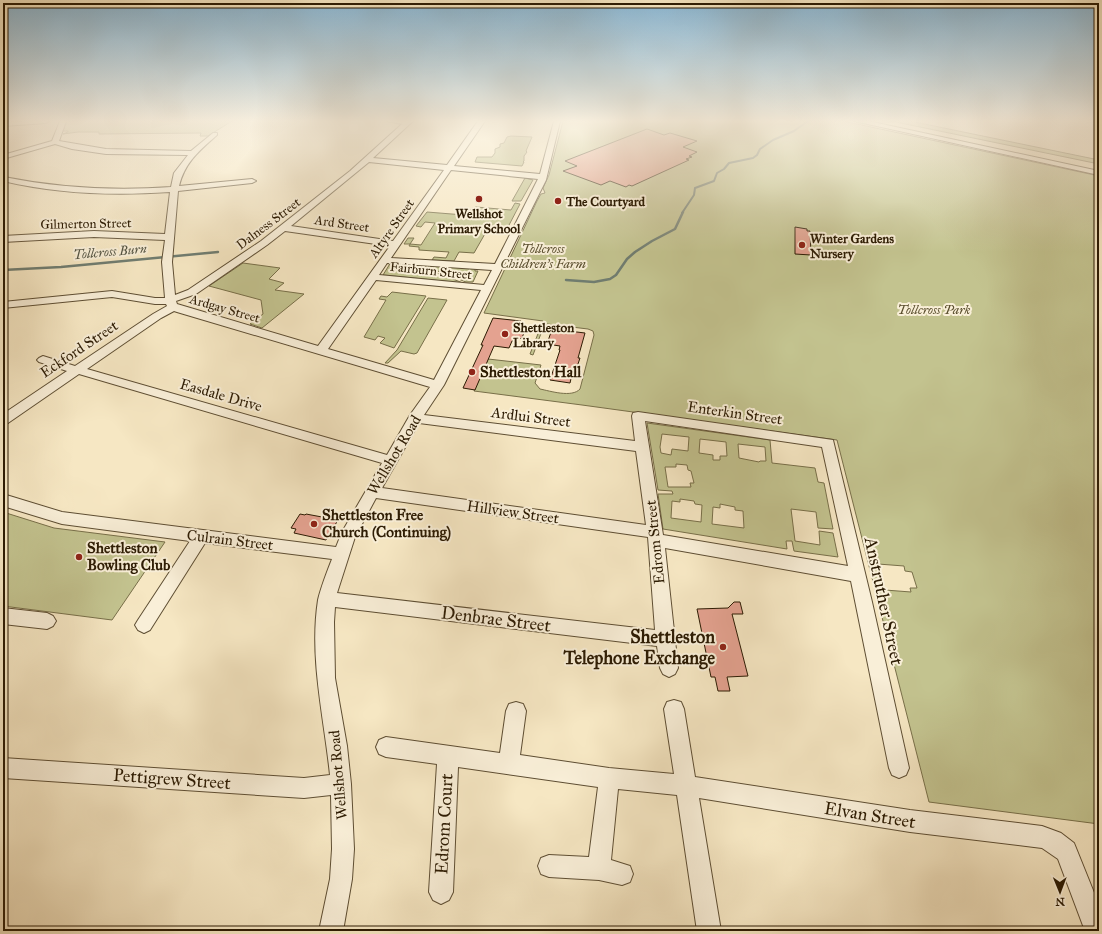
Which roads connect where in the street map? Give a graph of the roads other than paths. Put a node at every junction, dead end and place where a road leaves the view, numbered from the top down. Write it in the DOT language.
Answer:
graph roads {
  1 [pos="184,165"];
  2 [pos="362,165"];
  3 [pos="414,165"];
  4 [pos="451,165"];
  5 [pos="546,165"];
  6 [pos="1061,165"];
  7 [pos="449,168"];
  8 [pos="1099,173"];
  9 [pos="3,176"];
  10 [pos="543,177"];
  11 [pos="252,181"];
  12 [pos="174,189"];
  13 [pos="284,228"];
  14 [pos="169,237"];
  15 [pos="3,239"];
  16 [pos="396,244"];
  17 [pos="385,260"];
  18 [pos="497,267"];
  19 [pos="373,277"];
  20 [pos="487,288"];
  21 [pos="19,303"];
  22 [pos="172,304"];
  23 [pos="3,305"];
  24 [pos="3,316"];
  25 [pos="321,351"];
  26 [pos="43,360"];
  27 [pos="77,370"];
  28 [pos="438,385"];
  29 [pos="638,416"];
  30 [pos="415,418"];
  31 [pos="3,420"];
  32 [pos="828,443"];
  33 [pos="643,447"];
  34 [pos="390,461"];
  35 [pos="372,492"];
  36 [pos="3,500"];
  37 [pos="201,536"];
  38 [pos="655,536"];
  39 [pos="340,554"];
  40 [pos="858,575"];
  41 [pos="327,598"];
  42 [pos="3,616"];
  43 [pos="47,621"];
  44 [pos="144,625"];
  45 [pos="664,639"];
  46 [pos="669,668"];
  47 [pos="674,709"];
  48 [pos="516,711"];
  49 [pos="386,747"];
  50 [pos="448,756"];
  51 [pos="508,764"];
  52 [pos="3,768"];
  53 [pos="899,768"];
  54 [pos="609,778"];
  55 [pos="341,784"];
  56 [pos="686,786"];
  57 [pos="549,866"];
  58 [pos="599,869"];
  59 [pos="622,874"];
  60 [pos="441,892"];
  61 [pos="331,931"];
  62 [pos="709,931"];
  63 [pos="1097,931"];
  1 -- 12 [label="street"];
  2 -- 13 [label="street, Dalness Street"];
  3 -- 7 [label="street"];
  4 -- 7 [label="street, Altyre Street"];
  5 -- 10 [label="street, Wellshot Road"];
  6 -- 8 [label="street"];
  7 -- 10 [label="street"];
  7 -- 16 [label="street, Altyre Street"];
  9 -- 12 [label="street"];
  10 -- 18 [label="street, Wellshot Road"];
  11 -- 12 [label="street"];
  12 -- 14 [label="street"];
  13 -- 16 [label="street, Ard Street"];
  13 -- 22 [label="street, Dalness Street"];
  14 -- 15 [label="street, Gilmerton Street"];
  14 -- 22 [label="street"];
  16 -- 17 [label="street, Altyre Street"];
  17 -- 18 [label="street"];
  17 -- 19 [label="street, Altyre Street"];
  18 -- 20 [label="street, Wellshot Road"];
  19 -- 20 [label="street, Fairburn Street"];
  19 -- 25 [label="street, Altyre Street"];
  20 -- 28 [label="street, Wellshot Road"];
  21 -- 22 [label="street, Ardgay Street"];
  21 -- 23 [label="street, Ardgay Street"];
  21 -- 24 [label="street"];
  22 -- 25 [label="street, Ardgay Street"];
  22 -- 27 [label="street, Eckford Street"];
  25 -- 28 [label="street, Ardgay Street"];
  26 -- 27 [label="street, Easdale Drive"];
  27 -- 31 [label="street, Eckford Street"];
  27 -- 34 [label="street, Easdale Drive"];
  28 -- 30 [label="street, Wellshot Road"];
  29 -- 32 [label="street, Enterkin Street"];
  29 -- 33 [label="street, Edrom Street"];
  30 -- 33 [label="street, Ardlui Street"];
  30 -- 34 [label="street, Wellshot Road"];
  32 -- 40 [label="street, Anstruther Street"];
  33 -- 38 [label="street, Edrom Street"];
  34 -- 35 [label="street, Wellshot Road"];
  35 -- 38 [label="street, Hillview Street"];
  35 -- 39 [label="street, Wellshot Road"];
  36 -- 37 [label="street, Culrain Street"];
  37 -- 39 [label="street, Culrain Street"];
  37 -- 44 [label="street"];
  38 -- 40 [label="street, Hillview Street"];
  38 -- 45 [label="street, Edrom Street"];
  39 -- 41 [label="street, Wellshot Road"];
  40 -- 53 [label="street, Anstruther Street"];
  41 -- 45 [label="street, Denbrae Street"];
  41 -- 55 [label="street, Wellshot Road"];
  42 -- 43 [label="street"];
  45 -- 46 [label="street, Edrom Street"];
  47 -- 56 [label="street"];
  48 -- 51 [label="street"];
  49 -- 50 [label="street, Edrom Court"];
  50 -- 51 [label="street, Edrom Court"];
  50 -- 60 [label="street, Edrom Court"];
  51 -- 54 [label="street, Edrom Court"];
  52 -- 55 [label="street, Pettigrew Street"];
  54 -- 56 [label="street, Edrom Court"];
  54 -- 58 [label="street"];
  55 -- 61 [label="street, Wellshot Road"];
  56 -- 62 [label="street"];
  56 -- 63 [label="street, Elvan Street"];
  57 -- 58 [label="street"];
  58 -- 59 [label="street"];
}
